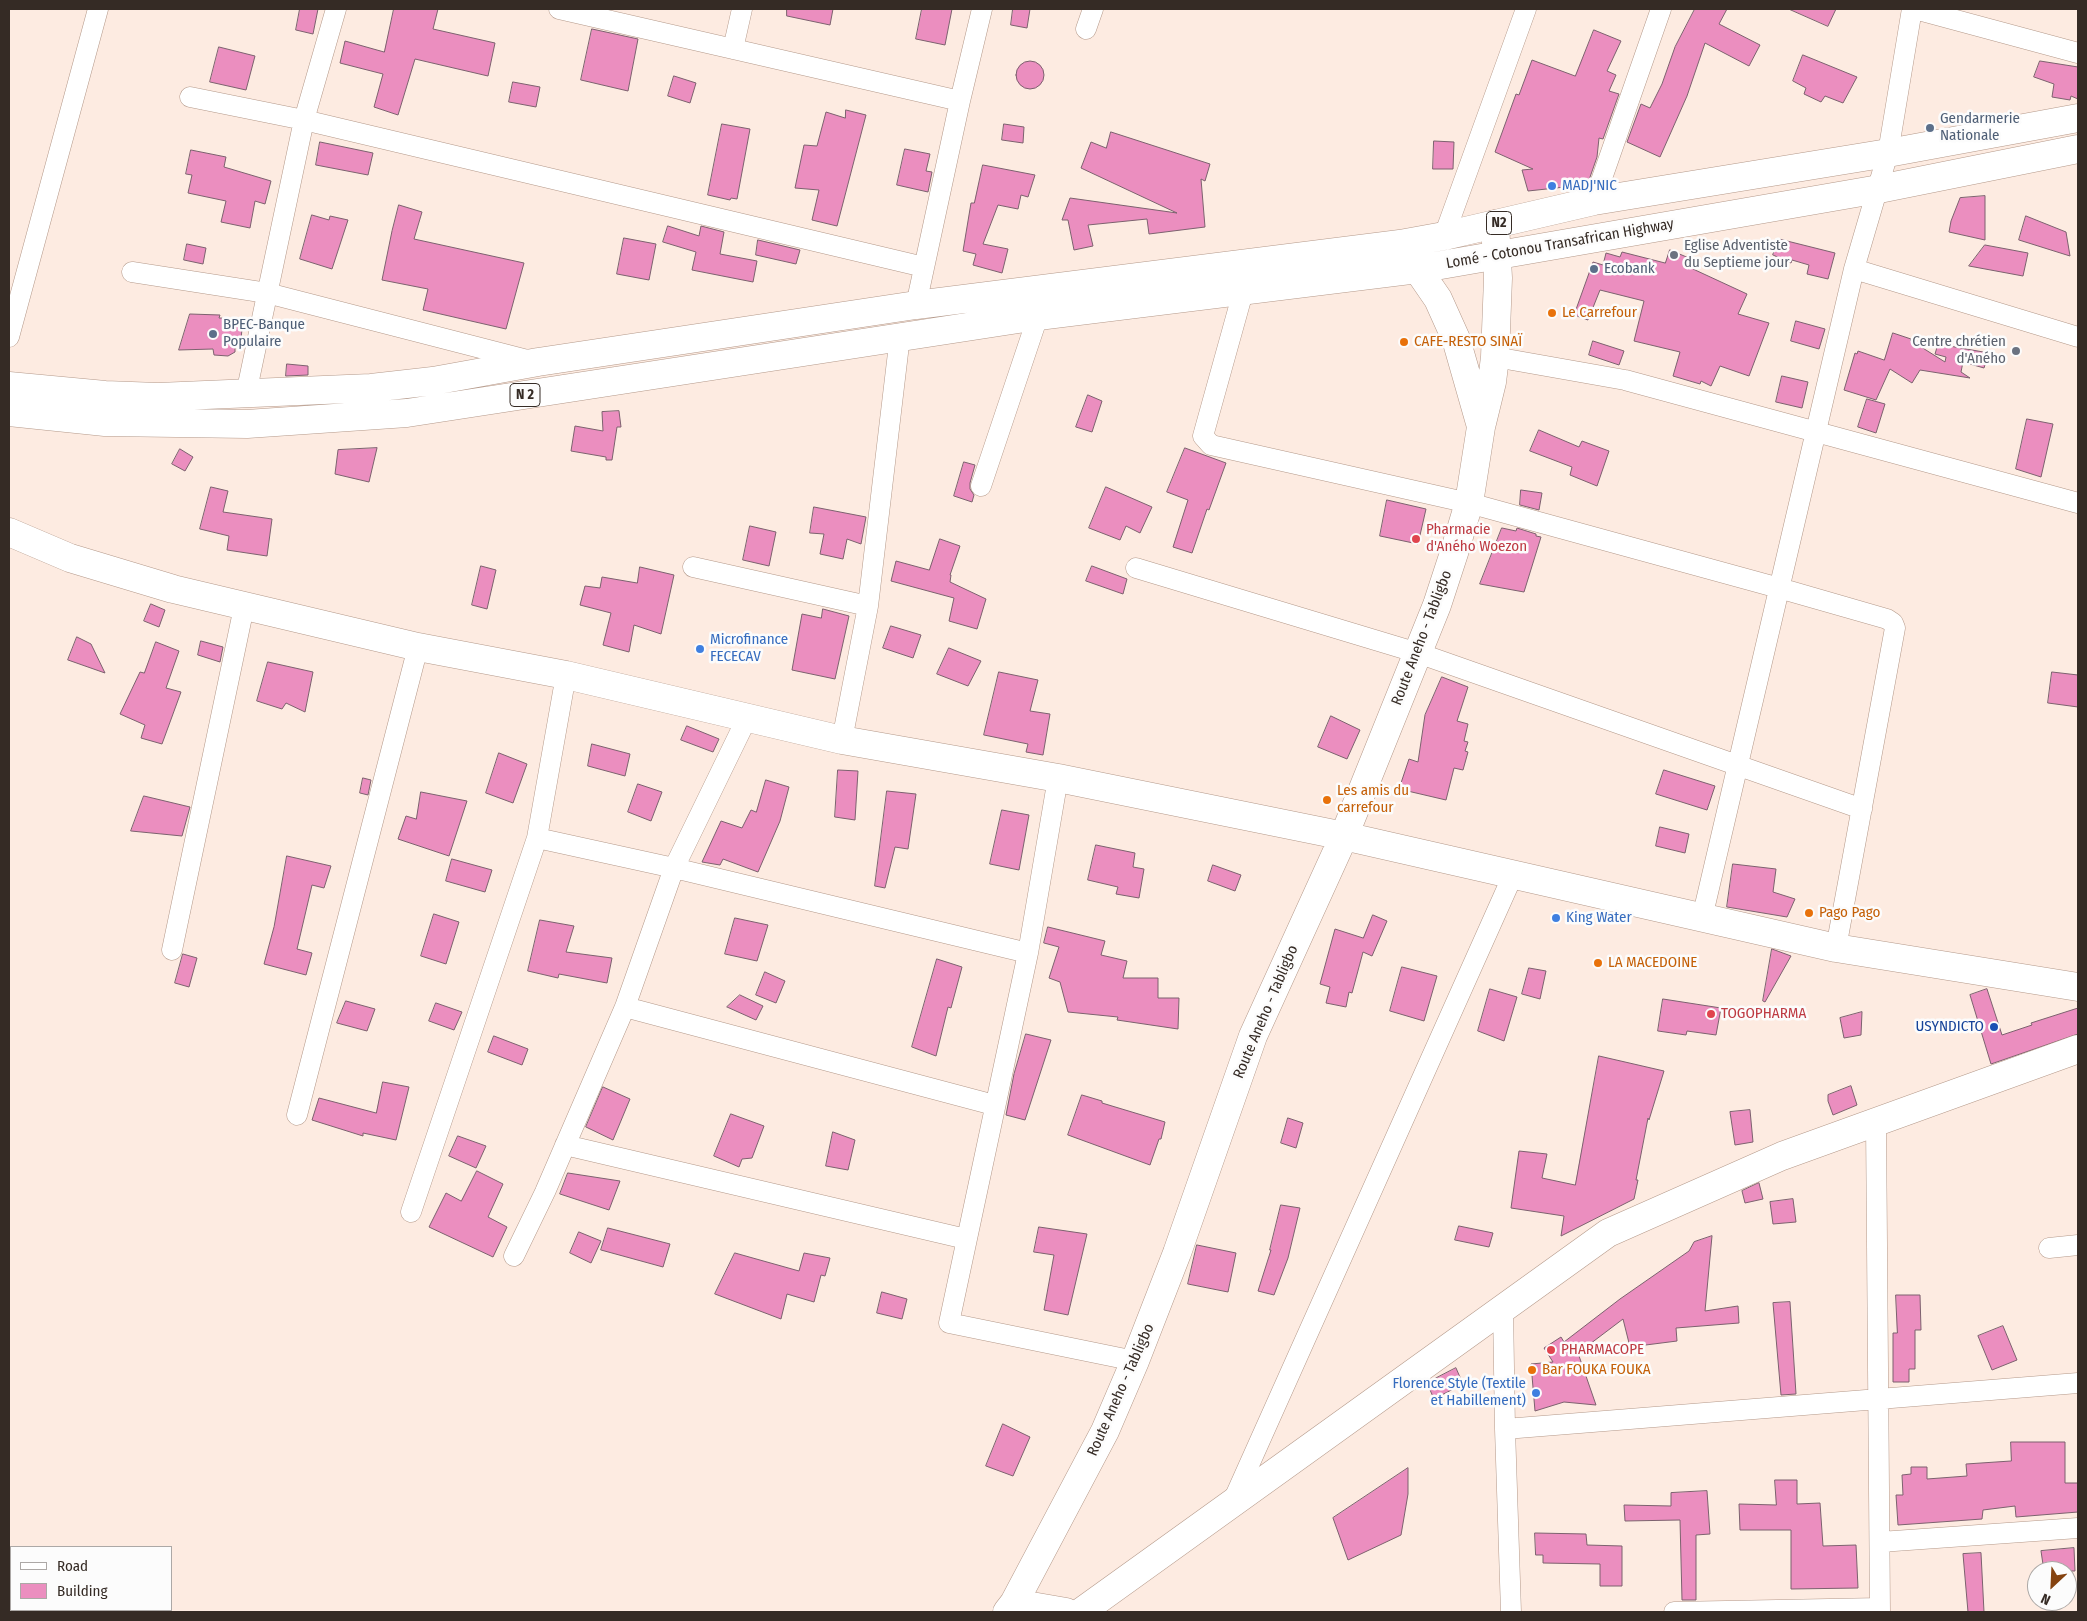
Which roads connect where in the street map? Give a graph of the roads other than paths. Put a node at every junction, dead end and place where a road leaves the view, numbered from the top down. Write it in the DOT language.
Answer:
graph roads {
  1 [pos="98,9"];
  2 [pos="336,9"];
  3 [pos="558,9"];
  4 [pos="742,9"];
  5 [pos="982,9"];
  6 [pos="1093,9"];
  7 [pos="1526,9"];
  8 [pos="1661,9"];
  9 [pos="1914,9"];
  10 [pos="1086,29"];
  11 [pos="733,49"];
  12 [pos="2078,53"];
  13 [pos="190,97"];
  14 [pos="960,101"];
  15 [pos="2078,118"];
  16 [pos="304,120"];
  17 [pos="2078,150"];
  18 [pos="1888,153"];
  19 [pos="1879,190"];
  20 [pos="1594,201"];
  21 [pos="1495,224"];
  22 [pos="1444,236"];
  23 [pos="1400,244"];
  24 [pos="1496,255"];
  25 [pos="924,267"];
  26 [pos="1418,269"];
  27 [pos="1854,269"];
  28 [pos="132,272"];
  29 [pos="1242,292"];
  30 [pos="267,294"];
  31 [pos="916,305"];
  32 [pos="1038,316"];
  33 [pos="900,336"];
  34 [pos="9,337"];
  35 [pos="2078,337"];
  36 [pos="1495,357"];
  37 [pos="538,362"];
  38 [pos="9,386"];
  39 [pos="246,394"];
  40 [pos="9,412"];
  41 [pos="1481,427"];
  42 [pos="1816,432"];
  43 [pos="981,486"];
  44 [pos="1469,503"];
  45 [pos="2078,503"];
  46 [pos="9,532"];
  47 [pos="693,567"];
  48 [pos="1136,568"];
  49 [pos="1779,588"];
  50 [pos="868,606"];
  51 [pos="244,607"];
  52 [pos="418,647"];
  53 [pos="1418,653"];
  54 [pos="566,675"];
  55 [pos="746,718"];
  56 [pos="842,740"];
  57 [pos="1737,766"];
  58 [pos="1058,778"];
  59 [pos="1862,809"];
  60 [pos="1344,836"];
  61 [pos="537,838"];
  62 [pos="674,868"];
  63 [pos="1513,875"];
  64 [pos="1702,918"];
  65 [pos="1836,948"];
  66 [pos="172,950"];
  67 [pos="1028,953"];
  68 [pos="2078,987"];
  69 [pos="625,1007"];
  70 [pos="2078,1050"];
  71 [pos="994,1106"];
  72 [pos="297,1114"];
  73 [pos="1876,1122"];
  74 [pos="566,1145"];
  75 [pos="411,1212"];
  76 [pos="966,1238"];
  77 [pos="2078,1244"];
  78 [pos="2049,1248"];
  79 [pos="514,1256"];
  80 [pos="1503,1308"];
  81 [pos="1136,1361"];
  82 [pos="2078,1383"];
  83 [pos="1880,1399"];
  84 [pos="1505,1429"];
  85 [pos="1232,1503"];
  86 [pos="2078,1528"];
  87 [pos="1880,1542"];
  88 [pos="1010,1608"];
  89 [pos="1880,1610"];
  90 [pos="1066,1612"];
  91 [pos="1081,1612"];
  92 [pos="1512,1612"];
  93 [pos="1674,1612"];
  1 -- 34 [label="street"];
  2 -- 16 [label="street"];
  3 -- 11 [label="street"];
  4 -- 11 [label="street"];
  5 -- 14 [label="street"];
  6 -- 10 [label="street"];
  7 -- 22 [label="street"];
  8 -- 20 [label="street"];
  9 -- 12 [label="street"];
  9 -- 18 [label="street"];
  11 -- 14 [label="street"];
  13 -- 16 [label="street"];
  14 -- 25 [label="street"];
  15 -- 18 [label="main road, N2"];
  16 -- 25 [label="street"];
  16 -- 30 [label="street"];
  17 -- 19 [label="main road, Lomé - Cotonou Transafrican Highway / N2"];
  18 -- 19 [label="street"];
  18 -- 20 [label="main road, N2"];
  19 -- 24 [label="main road, Lomé - Cotonou Transafrican Highway / N2"];
  19 -- 27 [label="street"];
  20 -- 21 [label="main road, N2"];
  21 -- 22 [label="main road, N2"];
  21 -- 24 [label="main road, Route Aneho - Tabligbo"];
  22 -- 23 [label="main road, N2"];
  23 -- 26 [label="main road"];
  23 -- 31 [label="main road, N2"];
  24 -- 26 [label="main road, Lomé - Cotonou Transafrican Highway / N2"];
  24 -- 36 [label="main road, Route Aneho - Tabligbo"];
  25 -- 31 [label="street"];
  26 -- 29 [label="main road, Lomé - Cotonou Transafrican Highway / N2"];
  26 -- 41 [label="main road"];
  27 -- 35 [label="street"];
  27 -- 42 [label="street"];
  28 -- 30 [label="street"];
  29 -- 32 [label="main road, Lomé - Cotonou Transafrican Highway / N2"];
  29 -- 44 [label="street"];
  30 -- 37 [label="street"];
  30 -- 39 [label="street"];
  31 -- 37 [label="main road, N 2"];
  32 -- 33 [label="main road, N 2"];
  32 -- 43 [label="street"];
  33 -- 40 [label="main road, N 2"];
  33 -- 50 [label="street"];
  36 -- 41 [label="main road, Route Aneho - Tabligbo"];
  36 -- 42 [label="street"];
  37 -- 39 [label="main road, N 2"];
  38 -- 39 [label="main road, N 2"];
  41 -- 44 [label="main road, Route Aneho - Tabligbo"];
  42 -- 45 [label="street"];
  42 -- 49 [label="street"];
  44 -- 49 [label="street"];
  44 -- 53 [label="main road, Route Aneho - Tabligbo"];
  46 -- 51 [label="main road"];
  47 -- 50 [label="street"];
  48 -- 53 [label="street"];
  49 -- 57 [label="street"];
  49 -- 59 [label="street"];
  50 -- 56 [label="street"];
  51 -- 52 [label="main road"];
  51 -- 66 [label="street"];
  52 -- 54 [label="main road"];
  52 -- 72 [label="street"];
  53 -- 57 [label="street"];
  53 -- 60 [label="main road, Route Aneho - Tabligbo"];
  54 -- 55 [label="main road"];
  54 -- 61 [label="street"];
  55 -- 56 [label="main road"];
  55 -- 62 [label="street"];
  56 -- 58 [label="main road"];
  57 -- 59 [label="street"];
  57 -- 64 [label="street"];
  58 -- 60 [label="main road"];
  58 -- 67 [label="street"];
  59 -- 65 [label="street"];
  60 -- 63 [label="main road"];
  60 -- 81 [label="main road, Route Aneho - Tabligbo"];
  61 -- 62 [label="street"];
  61 -- 75 [label="street"];
  62 -- 67 [label="street"];
  62 -- 69 [label="street"];
  63 -- 64 [label="main road"];
  63 -- 85 [label="street"];
  64 -- 65 [label="main road"];
  65 -- 68 [label="main road"];
  67 -- 71 [label="street"];
  69 -- 71 [label="street"];
  69 -- 74 [label="street"];
  70 -- 73 [label="main road"];
  71 -- 76 [label="street"];
  73 -- 80 [label="main road"];
  73 -- 83 [label="street"];
  74 -- 76 [label="street"];
  74 -- 79 [label="street"];
  76 -- 81 [label="street"];
  77 -- 78 [label="street"];
  80 -- 84 [label="street"];
  80 -- 85 [label="main road"];
  81 -- 88 [label="main road, Route Aneho - Tabligbo"];
  82 -- 83 [label="street"];
  83 -- 84 [label="street"];
  83 -- 87 [label="street"];
  84 -- 92 [label="street"];
  85 -- 91 [label="main road"];
  86 -- 87 [label="street"];
  87 -- 89 [label="street"];
  88 -- 90 [label="main road"];
  89 -- 93 [label="street"];
}
